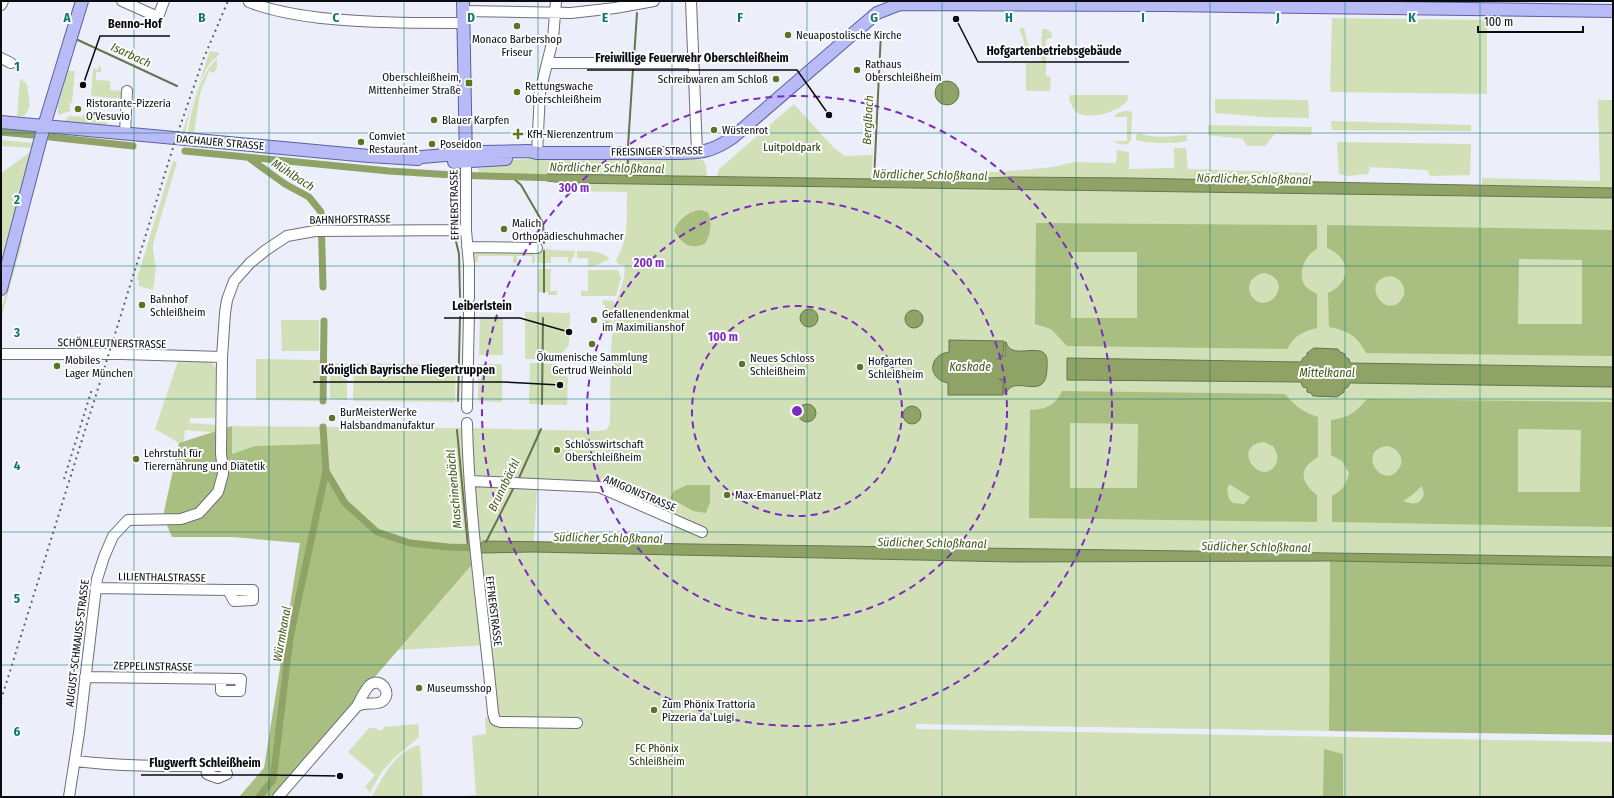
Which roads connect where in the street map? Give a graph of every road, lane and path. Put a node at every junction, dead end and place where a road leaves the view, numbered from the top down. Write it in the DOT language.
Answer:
graph roads {
  1 [pos="3,1"];
  2 [pos="82,1"];
  3 [pos="122,1"];
  4 [pos="164,1"];
  5 [pos="556,1"];
  6 [pos="654,1"];
  7 [pos="691,1"];
  8 [pos="249,2"];
  9 [pos="997,2"];
  10 [pos="1,5"];
  11 [pos="883,5"];
  12 [pos="463,6"];
  13 [pos="1613,11"];
  14 [pos="556,14"];
  15 [pos="464,24"];
  16 [pos="1,58"];
  17 [pos="11,63"];
  18 [pos="548,63"];
  19 [pos="693,63"];
  20 [pos="127,91"];
  21 [pos="1,122"];
  22 [pos="44,126"];
  23 [pos="125,133"];
  24 [pos="698,152"];
  25 [pos="537,153"];
  26 [pos="466,162"];
  27 [pos="462,230"];
  28 [pos="467,247"];
  29 [pos="537,248"];
  30 [pos="1,289"];
  31 [pos="469,298"];
  32 [pos="469,312"];
  33 [pos="1,354"];
  34 [pos="222,357"];
  35 [pos="467,408"];
  36 [pos="467,423"];
  37 [pos="470,481"];
  38 [pos="702,532"];
  39 [pos="95,588"];
  40 [pos="228,590"];
  41 [pos="85,677"];
  42 [pos="221,679"];
  43 [pos="356,706"];
  44 [pos="577,722"];
  45 [pos="75,762"];
  46 [pos="206,766"];
  47 [pos="69,797"];
  48 [pos="278,797"];
  1 -- 10 [label="street"];
  2 -- 22 [label="main road"];
  3 -- 4 [label="street"];
  5 -- 14 [label="street"];
  6 -- 14 [label="street"];
  7 -- 19 [label="street"];
  8 -- 15 [label="street"];
  9 -- 11 [label="main road, FREISINGER STRASSE"];
  9 -- 13 [label="main road, FREISINGER STRASSE"];
  11 -- 24 [label="main road, FREISINGER STRASSE"];
  12 -- 14 [label="street"];
  12 -- 15 [label="main road"];
  14 -- 18 [label="street"];
  15 -- 26 [label="main road"];
  16 -- 17 [label="street"];
  18 -- 19 [label="street"];
  18 -- 25 [label="street"];
  19 -- 24 [label="street"];
  20 -- 23 [label="street"];
  21 -- 22 [label="main road, DACHAUER STRASSE"];
  22 -- 23 [label="main road, DACHAUER STRASSE"];
  22 -- 30 [label="main road"];
  23 -- 26 [label="main road, DACHAUER STRASSE"];
  24 -- 25 [label="main road, FREISINGER STRASSE"];
  25 -- 26 [label="main road, FREISINGER STRASSE"];
  26 -- 27 [label="street, EFFNERSTRASSE"];
  27 -- 28 [label="street, EFFNERSTRASSE"];
  27 -- 34 [label="street, BAHNHOFSTRASSE"];
  28 -- 29 [label="street, EFFNERSTRASSE"];
  28 -- 31 [label="street, EFFNERSTRASSE"];
  32 -- 35 [label="street"];
  33 -- 34 [label="street, SCHÖNLEUTNERSTRASSE"];
  34 -- 39 [label="street, AUGUST-SCHMAUSS-STRASSE"];
  36 -- 37 [label="street, EFFNERSTRASSE"];
  37 -- 38 [label="street, AMIGONISTRASSE"];
  37 -- 44 [label="street, EFFNERSTRASSE"];
  39 -- 40 [label="street, LILIENTHALSTRASSE"];
  39 -- 41 [label="street, AUGUST-SCHMAUSS-STRASSE"];
  41 -- 42 [label="street, ZEPPELINSTRASSE"];
  41 -- 45 [label="street, AUGUST-SCHMAUSS-STRASSE"];
  43 -- 48 [label="street"];
  45 -- 46 [label="street"];
  45 -- 47 [label="street, AUGUST-SCHMAUSS-STRASSE"];
}
